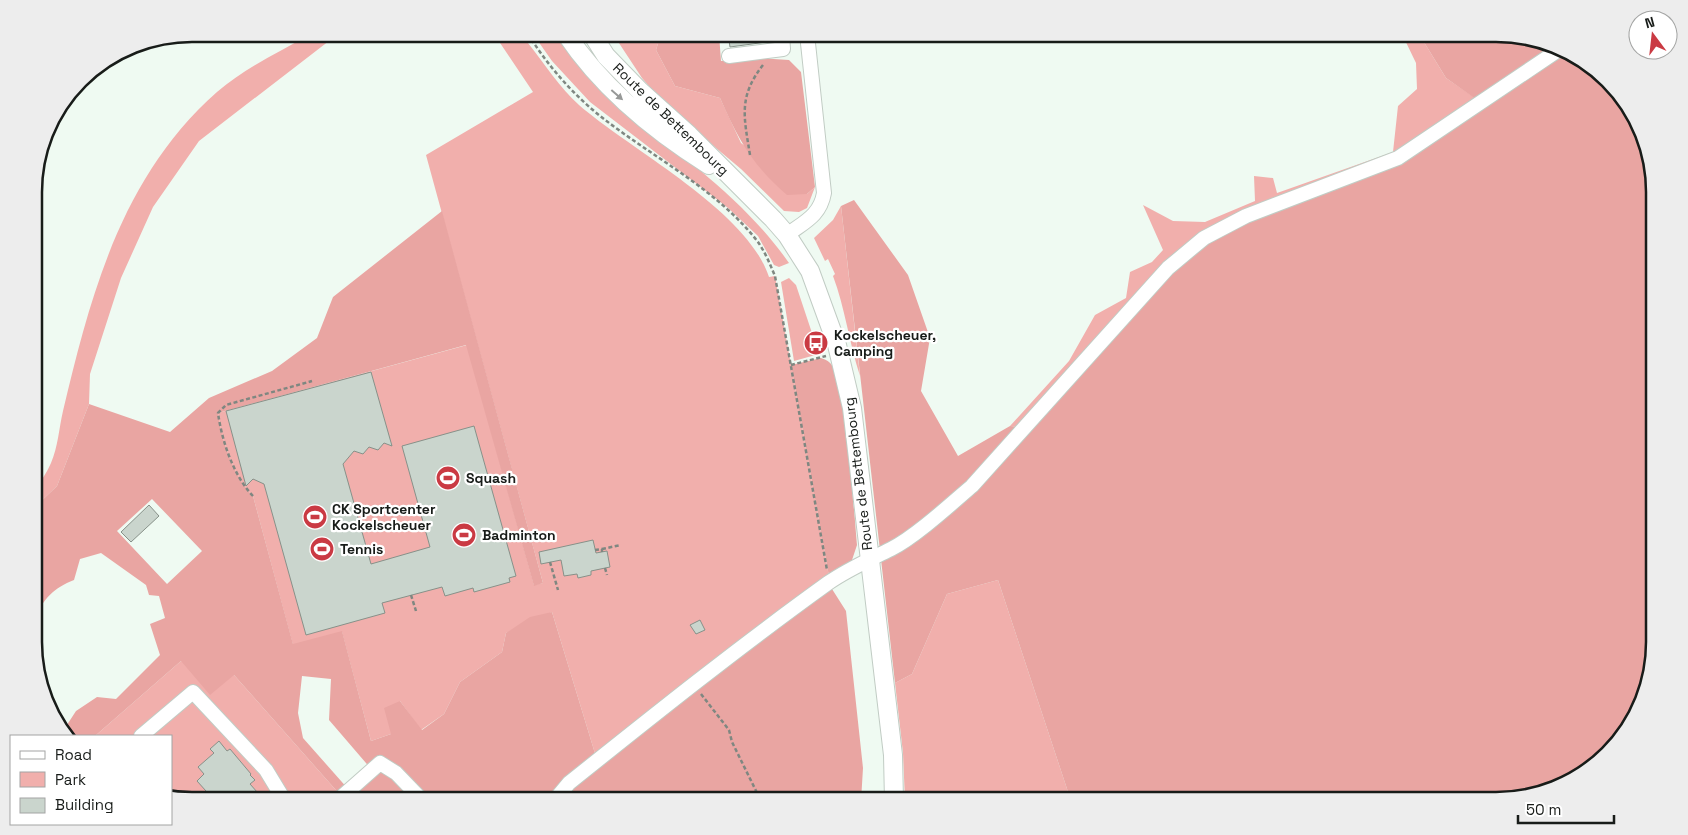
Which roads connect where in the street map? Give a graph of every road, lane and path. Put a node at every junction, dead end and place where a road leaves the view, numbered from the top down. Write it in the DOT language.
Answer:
graph roads {
  1 [pos="534,43"];
  2 [pos="572,43"];
  3 [pos="598,43"];
  4 [pos="783,43"];
  5 [pos="808,43"];
  6 [pos="1553,54"];
  7 [pos="728,56"];
  8 [pos="767,60"];
  9 [pos="750,154"];
  10 [pos="733,179"];
  11 [pos="786,235"];
  12 [pos="840,353"];
  13 [pos="791,365"];
  14 [pos="312,381"];
  15 [pos="253,496"];
  16 [pos="621,545"];
  17 [pos="595,550"];
  18 [pos="868,558"];
  19 [pos="550,562"];
  20 [pos="605,568"];
  21 [pos="606,575"];
  22 [pos="830,582"];
  23 [pos="558,590"];
  24 [pos="411,595"];
  25 [pos="416,611"];
  26 [pos="693,684"];
  27 [pos="142,735"];
  28 [pos="277,792"];
  29 [pos="347,792"];
  30 [pos="414,792"];
  31 [pos="561,792"];
  32 [pos="757,792"];
  33 [pos="894,792"];
  1 -- 13 [label="path"];
  2 -- 10 [label="main road, Route de Bettembourg, one-way"];
  3 -- 10 [label="main road, Route de Bettembourg"];
  4 -- 7 [label="street"];
  5 -- 11 [label="street"];
  6 -- 18 [label="street"];
  8 -- 9 [label="path"];
  10 -- 11 [label="main road, Route de Bettembourg"];
  11 -- 12 [label="main road, Route de Bettembourg"];
  12 -- 13 [label="path"];
  12 -- 18 [label="main road, Route de Bettembourg"];
  13 -- 22 [label="path"];
  14 -- 15 [label="path"];
  16 -- 17 [label="path"];
  18 -- 22 [label="street"];
  18 -- 33 [label="main road, Route de Bettembourg"];
  19 -- 23 [label="path"];
  20 -- 21 [label="path"];
  22 -- 26 [label="street"];
  24 -- 25 [label="path"];
  26 -- 31 [label="street"];
  26 -- 32 [label="path"];
  27 -- 28 [label="street"];
  29 -- 30 [label="street"];
}
